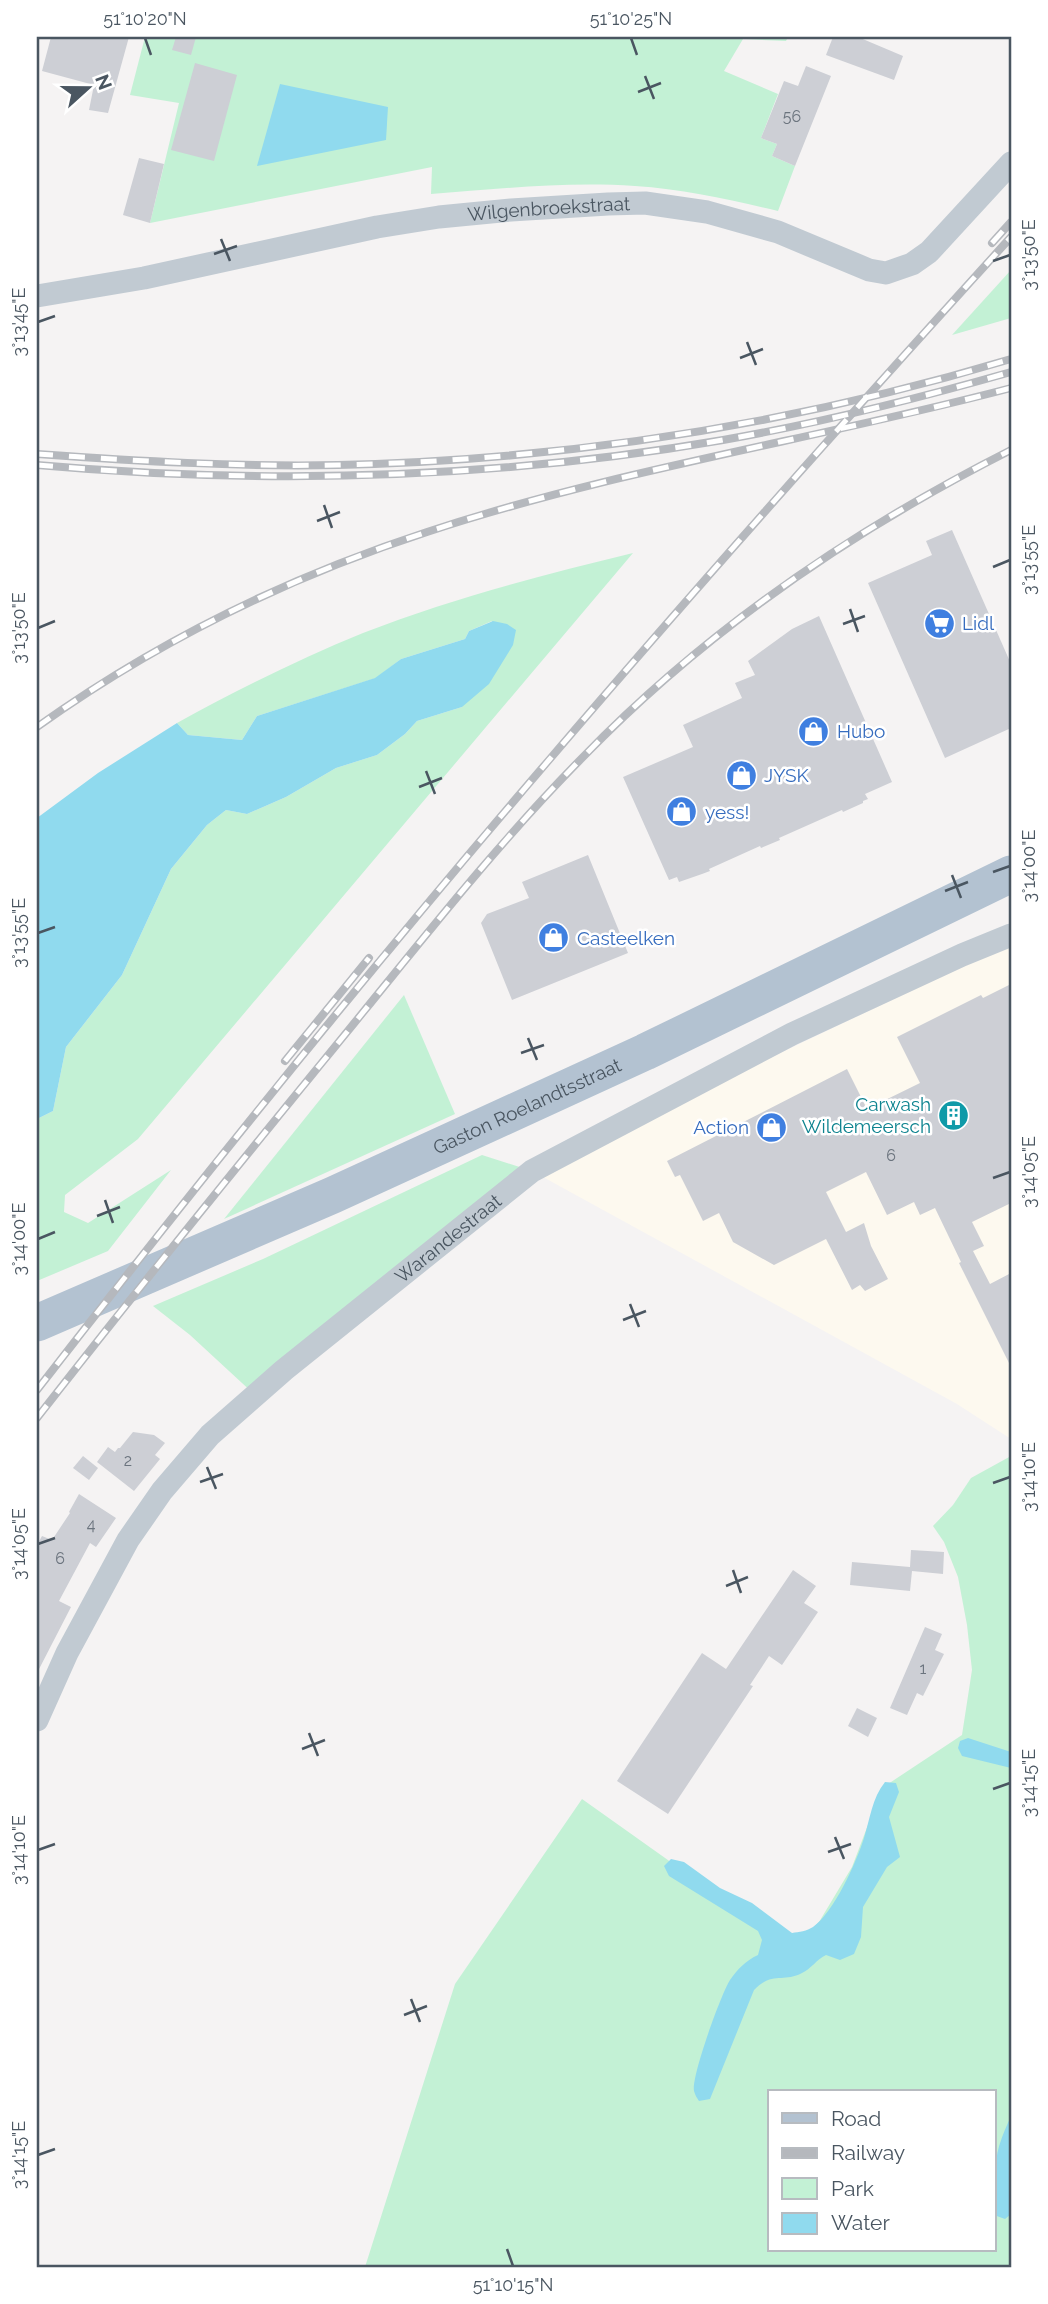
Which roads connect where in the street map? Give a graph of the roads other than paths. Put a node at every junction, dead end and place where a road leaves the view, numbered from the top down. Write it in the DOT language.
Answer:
graph roads {
  1 [pos="1011,163"];
  2 [pos="37,296"];
  3 [pos="1011,874"];
  4 [pos="1011,934"];
  5 [pos="37,1323"];
  6 [pos="37,1720"];
  1 -- 2 [label="street, Wilgenbroekstraat"];
  3 -- 5 [label="main road, Gaston Roelandtsstraat"];
  4 -- 6 [label="street, Warandestraat"];
}
